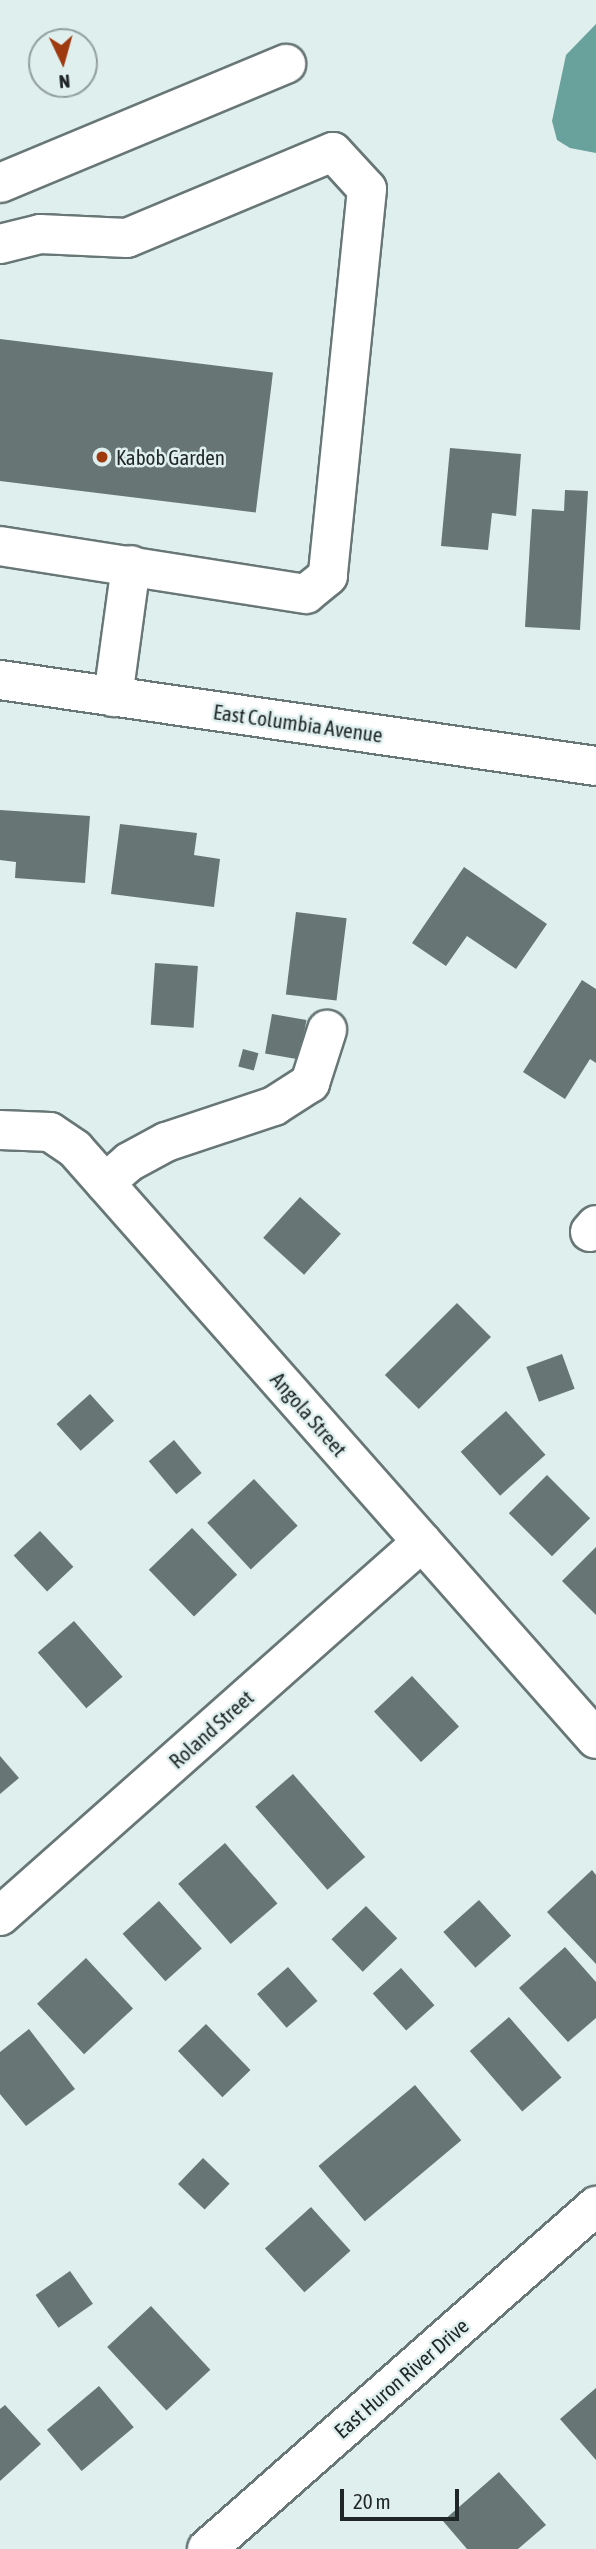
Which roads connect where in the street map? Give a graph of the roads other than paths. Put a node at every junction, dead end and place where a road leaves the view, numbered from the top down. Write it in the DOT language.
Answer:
graph roads {
  1 [pos="286,64"];
  2 [pos="0,183"];
  3 [pos="0,244"];
  4 [pos="0,546"];
  5 [pos="131,565"];
  6 [pos="0,680"];
  7 [pos="113,696"];
  8 [pos="596,766"];
  9 [pos="327,1030"];
  10 [pos="0,1129"];
  11 [pos="104,1183"];
  12 [pos="422,1542"];
  13 [pos="596,1739"];
  14 [pos="0,1916"];
  15 [pos="596,2206"];
  16 [pos="207,2549"];
  1 -- 2 [label="street"];
  3 -- 5 [label="street"];
  4 -- 5 [label="street"];
  5 -- 7 [label="street"];
  6 -- 7 [label="street, East Columbia Avenue"];
  7 -- 8 [label="street, East Columbia Avenue"];
  9 -- 11 [label="street"];
  10 -- 11 [label="street, Angola Street"];
  11 -- 12 [label="street, Angola Street"];
  12 -- 13 [label="street, Angola Street"];
  12 -- 14 [label="street, Roland Street"];
  15 -- 16 [label="street, East Huron River Drive"];
}
